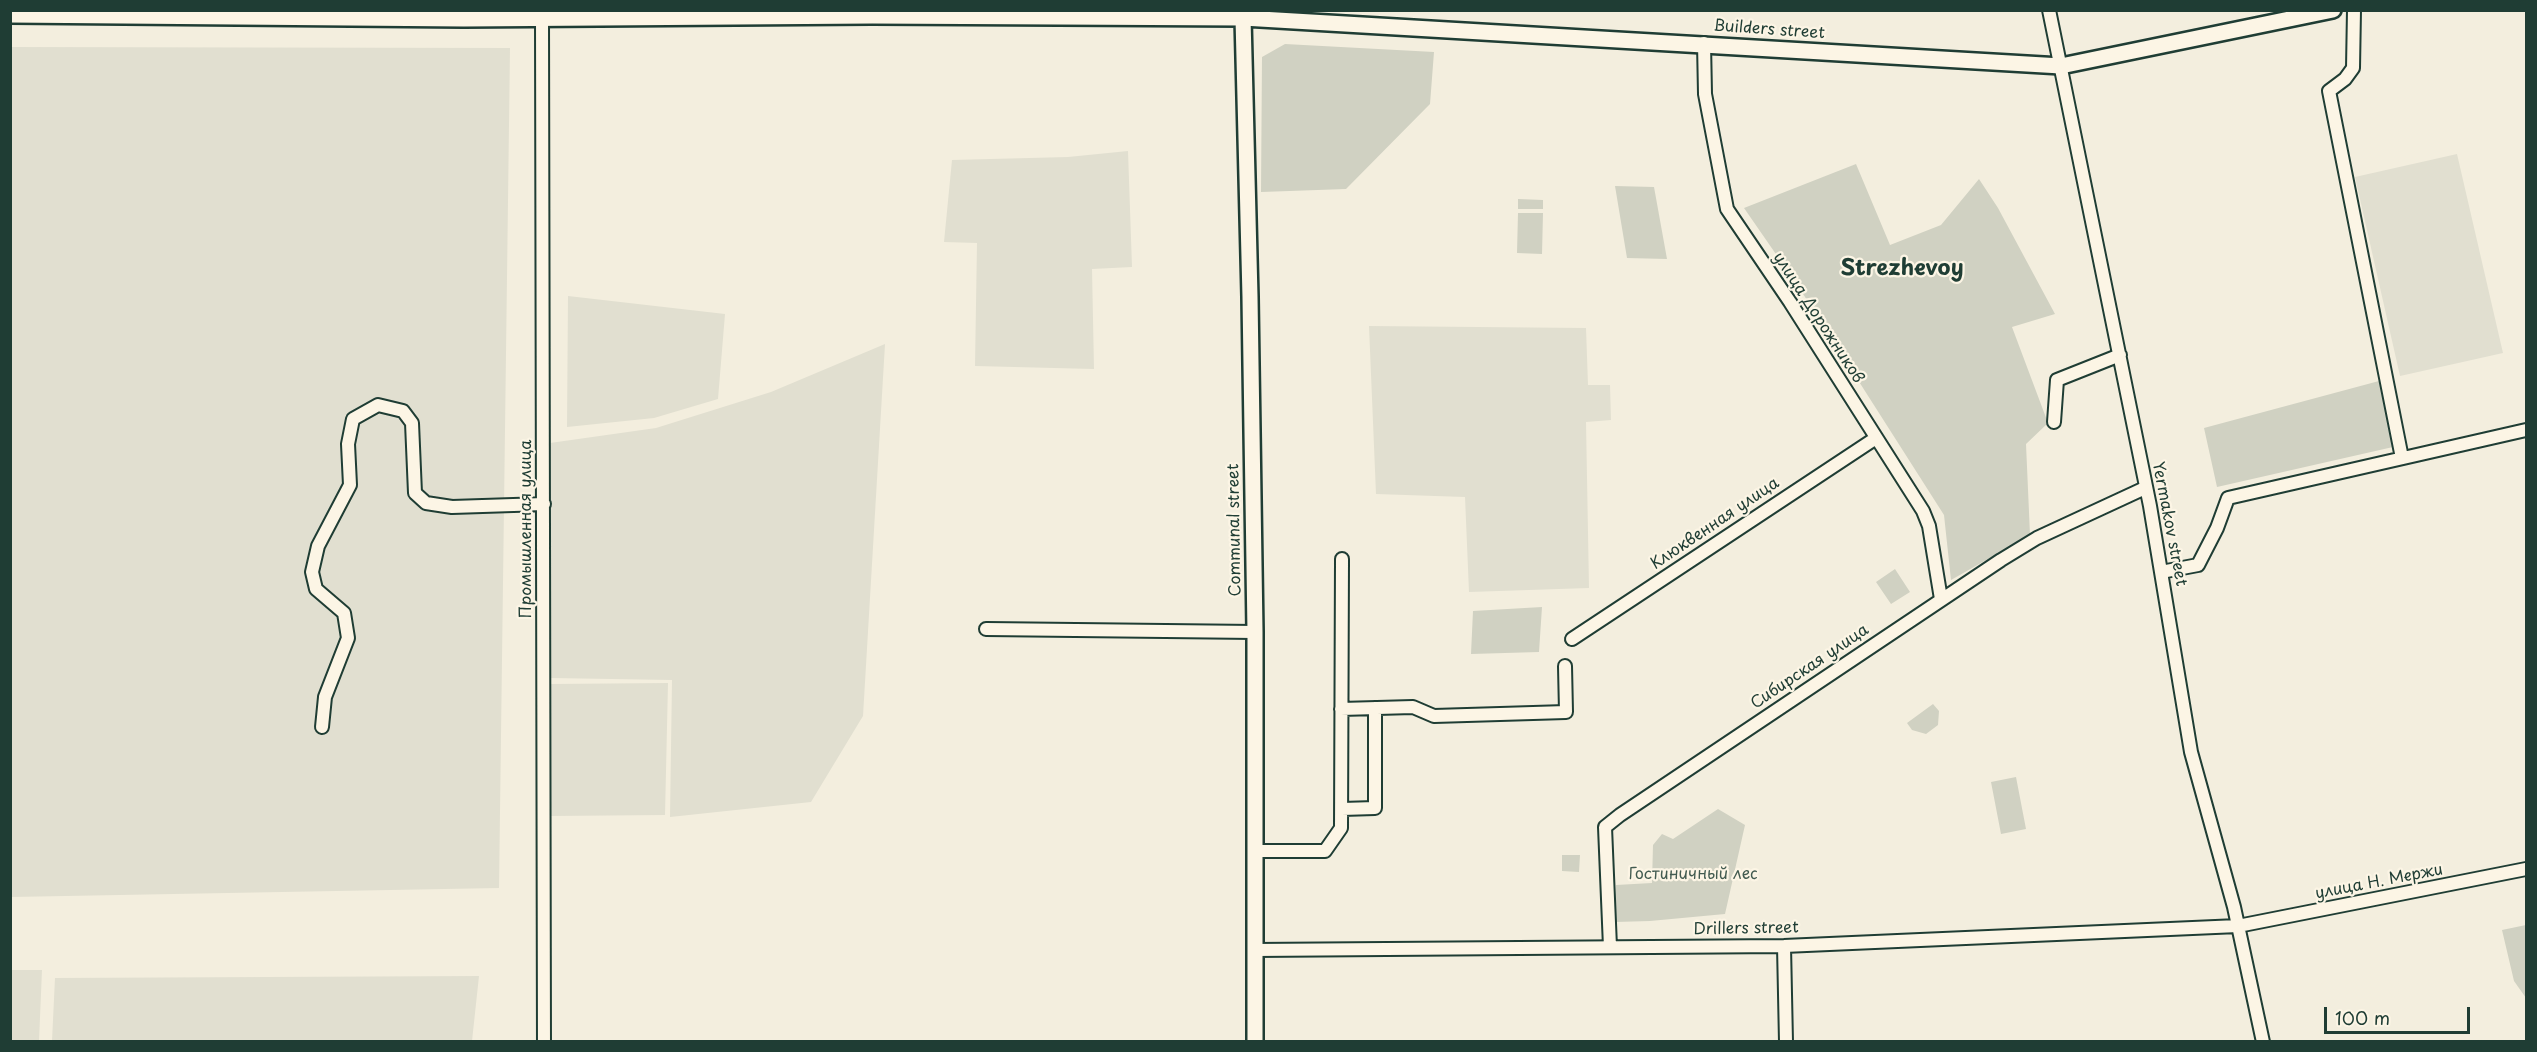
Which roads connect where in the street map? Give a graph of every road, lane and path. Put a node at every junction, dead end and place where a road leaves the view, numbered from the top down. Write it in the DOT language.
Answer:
graph roads {
  1 [pos="2049,10"];
  2 [pos="2333,10"];
  3 [pos="2354,10"];
  4 [pos="2310,13"];
  5 [pos="1243,14"];
  6 [pos="10,15"];
  7 [pos="464,15"];
  8 [pos="542,17"];
  9 [pos="1704,44"];
  10 [pos="2061,66"];
  11 [pos="2120,355"];
  12 [pos="2054,422"];
  13 [pos="2526,430"];
  14 [pos="1876,438"];
  15 [pos="2402,458"];
  16 [pos="2145,488"];
  17 [pos="544,504"];
  18 [pos="1342,559"];
  19 [pos="2161,572"];
  20 [pos="1941,599"];
  21 [pos="986,629"];
  22 [pos="1255,632"];
  23 [pos="1572,639"];
  24 [pos="1565,666"];
  25 [pos="1375,708"];
  26 [pos="1341,709"];
  27 [pos="322,727"];
  28 [pos="1342,809"];
  29 [pos="1254,852"];
  30 [pos="2526,869"];
  31 [pos="2238,926"];
  32 [pos="1784,946"];
  33 [pos="1610,947"];
  34 [pos="1254,950"];
  35 [pos="544,1041"];
  36 [pos="1255,1041"];
  37 [pos="1786,1041"];
  38 [pos="2263,1041"];
  1 -- 10 [label="street, Yermakov street"];
  2 -- 4 [label="main road, Builders street"];
  3 -- 15 [label="street"];
  4 -- 10 [label="main road, Builders street"];
  5 -- 8 [label="main road, Builders street"];
  5 -- 9 [label="main road, Builders street"];
  5 -- 22 [label="main road, Communal street"];
  6 -- 7 [label="main road, Builders street"];
  7 -- 8 [label="main road, Builders street"];
  8 -- 17 [label="street, Промышленная улица"];
  9 -- 10 [label="main road, Builders street"];
  9 -- 14 [label="street, улица Дорожников"];
  10 -- 11 [label="street, Yermakov street"];
  11 -- 12 [label="street"];
  11 -- 16 [label="street, Yermakov street"];
  13 -- 15 [label="street"];
  14 -- 20 [label="street, улица Дорожников"];
  14 -- 23 [label="street, Клюквенная улица"];
  15 -- 19 [label="street"];
  16 -- 19 [label="street, Yermakov street"];
  16 -- 20 [label="street, Сибирская улица"];
  17 -- 27 [label="street"];
  17 -- 35 [label="street, Промышленная улица"];
  18 -- 26 [label="street"];
  19 -- 31 [label="street, Yermakov street"];
  20 -- 33 [label="street, Сибирская улица"];
  21 -- 22 [label="street"];
  22 -- 29 [label="main road, Communal street"];
  24 -- 25 [label="street"];
  25 -- 26 [label="street"];
  25 -- 28 [label="street"];
  26 -- 28 [label="street"];
  28 -- 29 [label="street"];
  29 -- 34 [label="main road, Communal street"];
  30 -- 31 [label="street, улица Н. Мержи"];
  31 -- 32 [label="street, Drillers street"];
  31 -- 38 [label="street, Yermakov street"];
  32 -- 33 [label="street, Drillers street"];
  32 -- 37 [label="street"];
  33 -- 34 [label="street, Drillers street"];
  34 -- 36 [label="main road, Communal street"];
}
